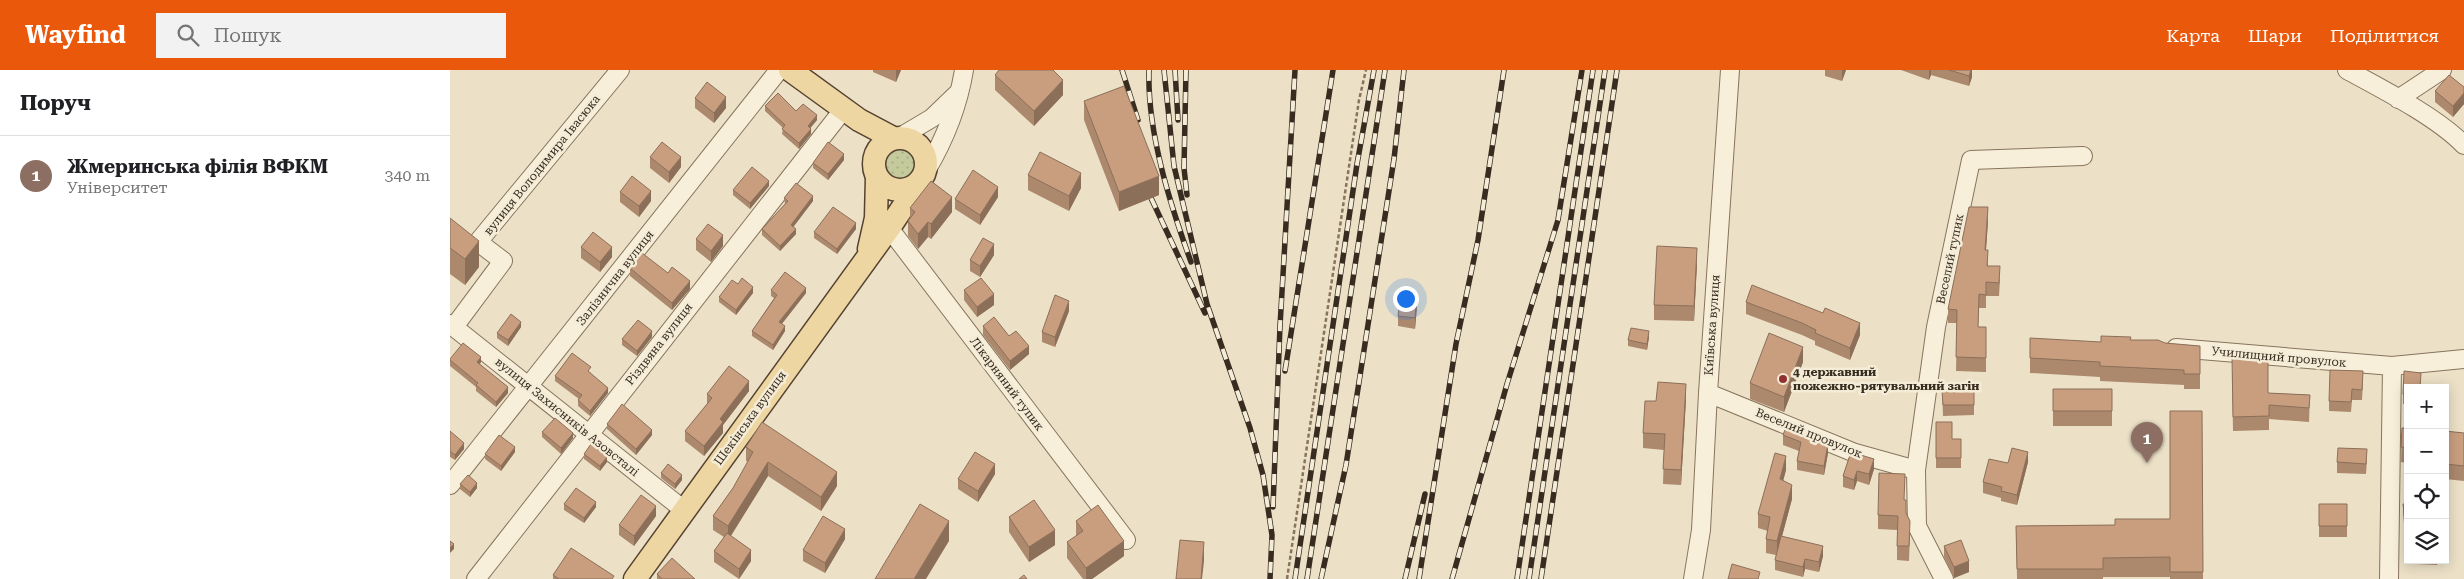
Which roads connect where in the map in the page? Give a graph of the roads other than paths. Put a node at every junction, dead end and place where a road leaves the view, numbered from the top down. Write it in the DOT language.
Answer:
graph roads {
  1 [pos="620,70"];
  2 [pos="779,70"];
  3 [pos="790,70"];
  4 [pos="964,70"];
  5 [pos="1730,70"];
  6 [pos="2347,70"];
  7 [pos="2442,70"];
  8 [pos="960,90"];
  9 [pos="2398,99"];
  10 [pos="843,110"];
  11 [pos="896,138"];
  12 [pos="2464,145"];
  13 [pos="2084,156"];
  14 [pos="875,171"];
  15 [pos="922,177"];
  16 [pos="889,228"];
  17 [pos="866,257"];
  18 [pos="452,326"];
  19 [pos="2166,348"];
  20 [pos="2464,359"];
  21 [pos="2392,366"];
  22 [pos="528,387"];
  23 [pos="1708,392"];
  24 [pos="588,435"];
  25 [pos="1916,470"];
  26 [pos="450,485"];
  27 [pos="684,510"];
  28 [pos="1126,540"];
  29 [pos="476,579"];
  30 [pos="634,579"];
  31 [pos="1693,579"];
  32 [pos="1944,579"];
  33 [pos="2389,579"];
  1 -- 18 [label="street, вулиця Володимира Івасюка"];
  2 -- 22 [label="street, Залізнична вулиця"];
  3 -- 10 [label="main road"];
  4 -- 8 [label="street, Шекінська вулиця"];
  5 -- 23 [label="street, Київська вулиця"];
  6 -- 9 [label="street"];
  7 -- 9 [label="street"];
  8 -- 11 [label="street"];
  8 -- 15 [label="street, Шекінська вулиця"];
  9 -- 12 [label="street"];
  10 -- 11 [label="main road"];
  10 -- 14 [label="main road"];
  10 -- 24 [label="street, Різдвяна вулиця"];
  11 -- 14 [label="main road"];
  11 -- 15 [label="main road"];
  13 -- 25 [label="street, Веселий тупик"];
  14 -- 15 [label="main road"];
  14 -- 17 [label="main road, Шекінська вулиця"];
  15 -- 16 [label="main road, Шекінська вулиця"];
  16 -- 17 [label="main road, Шекінська вулиця"];
  16 -- 28 [label="street, Лікарняний тупик"];
  17 -- 27 [label="main road, Шекінська вулиця"];
  18 -- 22 [label="street, вулиця Захисників Азовсталі"];
  19 -- 21 [label="street, Училищний провулок"];
  20 -- 21 [label="street, Училищний провулок"];
  21 -- 33 [label="street"];
  22 -- 24 [label="street, вулиця Захисників Азовсталі"];
  22 -- 26 [label="street, Залізнична вулиця"];
  23 -- 25 [label="street, Веселий провулок"];
  23 -- 31 [label="street, Київська вулиця"];
  24 -- 27 [label="street, вулиця Захисників Азовсталі"];
  24 -- 29 [label="street, Різдвяна вулиця"];
  25 -- 32 [label="street"];
  27 -- 30 [label="main road, Шекінська вулиця"];
}
